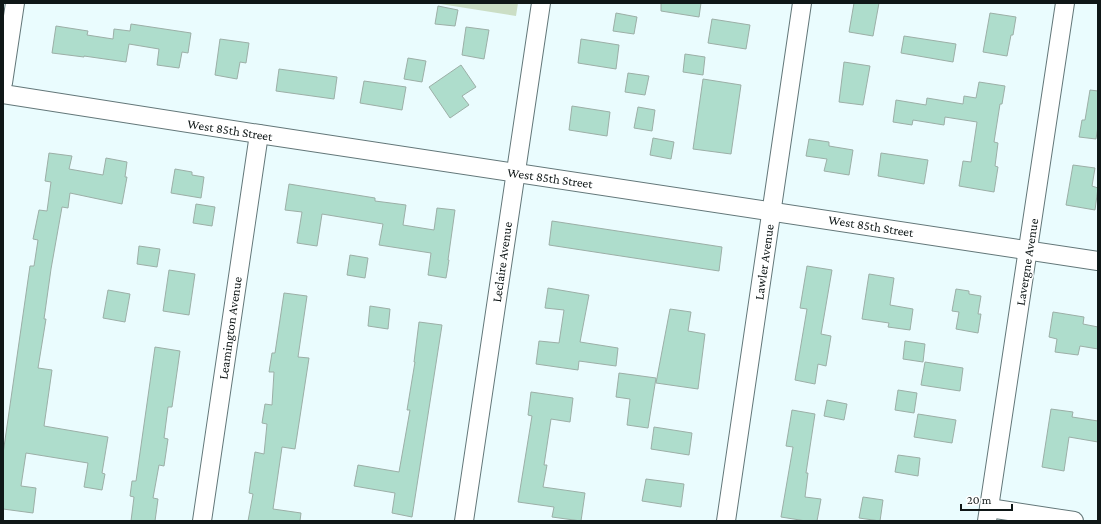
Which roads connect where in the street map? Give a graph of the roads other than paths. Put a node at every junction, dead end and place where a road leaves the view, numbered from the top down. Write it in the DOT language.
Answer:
graph roads {
  1 [pos="16,3"];
  2 [pos="541,3"];
  3 [pos="802,3"];
  4 [pos="1065,3"];
  5 [pos="3,83"];
  6 [pos="3,94"];
  7 [pos="259,134"];
  8 [pos="515,173"];
  9 [pos="771,211"];
  10 [pos="1029,251"];
  11 [pos="1098,261"];
  12 [pos="988,514"];
  13 [pos="202,521"];
  14 [pos="464,521"];
  15 [pos="726,521"];
  16 [pos="1074,521"];
  1 -- 5 [label="street"];
  2 -- 8 [label="street, Leclaire Avenue"];
  3 -- 9 [label="street, Lawler Avenue"];
  4 -- 10 [label="street, Lavergne Avenue"];
  6 -- 7 [label="street, West 85th Street"];
  7 -- 8 [label="street, West 85th Street"];
  7 -- 13 [label="street, Leamington Avenue"];
  8 -- 9 [label="street, West 85th Street"];
  8 -- 14 [label="street, Leclaire Avenue"];
  9 -- 10 [label="street, West 85th Street"];
  9 -- 15 [label="street, Lawler Avenue"];
  10 -- 11 [label="street, West 85th Street"];
  10 -- 12 [label="street, Lavergne Avenue"];
  12 -- 16 [label="street"];
}
